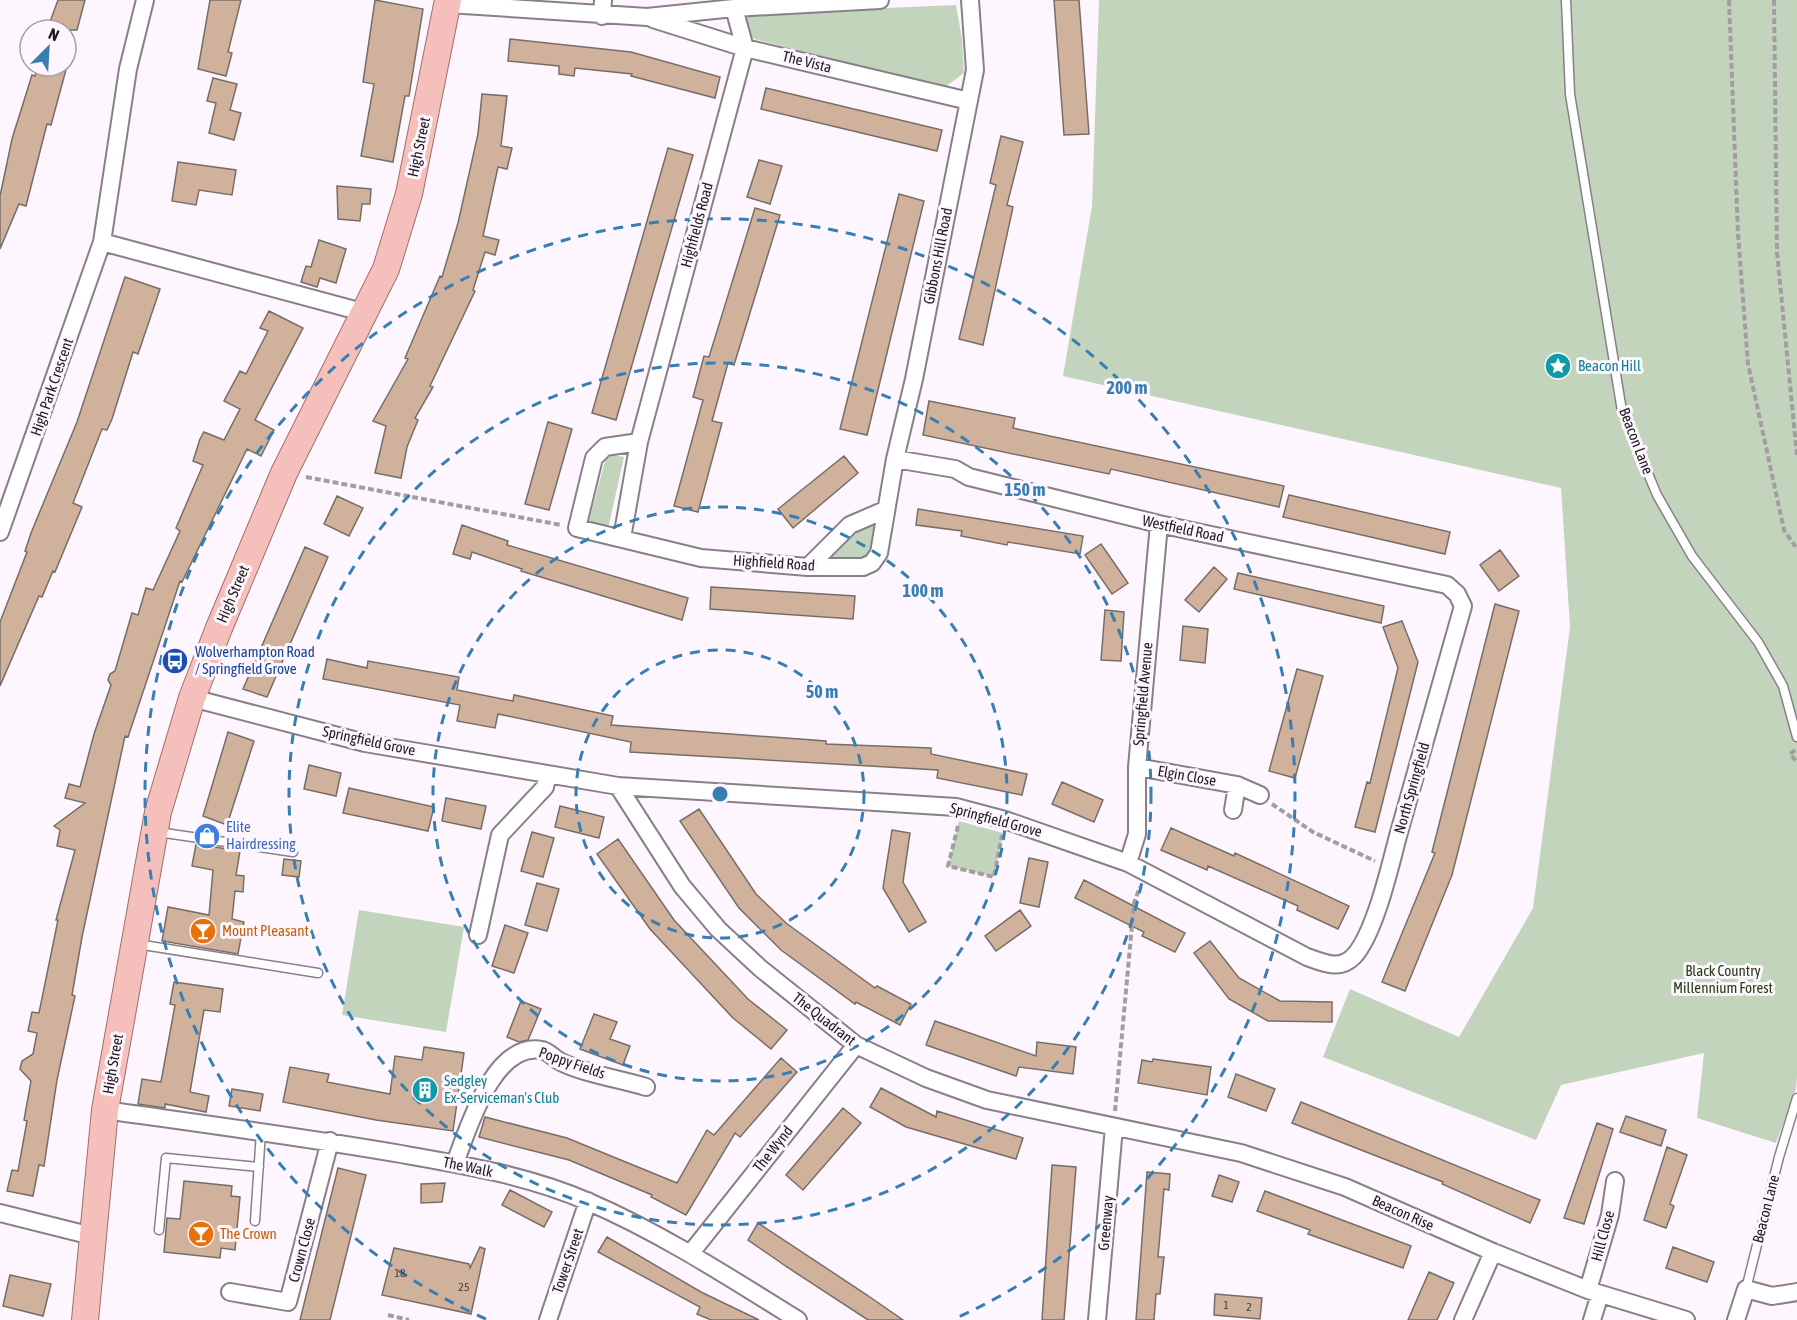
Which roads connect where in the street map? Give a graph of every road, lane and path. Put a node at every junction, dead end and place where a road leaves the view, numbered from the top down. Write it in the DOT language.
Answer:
graph roads {
  1 [pos="145,0"];
  2 [pos="880,0"];
  3 [pos="970,0"];
  4 [pos="1566,0"];
  5 [pos="1729,0"];
  6 [pos="1774,0"];
  7 [pos="448,2"];
  8 [pos="603,8"];
  9 [pos="734,8"];
  10 [pos="647,17"];
  11 [pos="745,48"];
  12 [pos="969,101"];
  13 [pos="102,242"];
  14 [pos="366,313"];
  15 [pos="639,442"];
  16 [pos="1797,456"];
  17 [pos="895,459"];
  18 [pos="284,473"];
  19 [pos="885,510"];
  20 [pos="1159,524"];
  21 [pos="577,528"];
  22 [pos="0,532"];
  23 [pos="622,538"];
  24 [pos="1797,549"];
  25 [pos="808,567"];
  26 [pos="1463,606"];
  27 [pos="192,698"];
  28 [pos="1797,737"];
  29 [pos="1797,749"];
  30 [pos="1797,762"];
  31 [pos="1137,768"];
  32 [pos="548,774"];
  33 [pos="1237,785"];
  34 [pos="618,786"];
  35 [pos="1260,795"];
  36 [pos="962,808"];
  37 [pos="1233,810"];
  38 [pos="1005,820"];
  39 [pos="154,832"];
  40 [pos="293,852"];
  41 [pos="1128,863"];
  42 [pos="1389,868"];
  43 [pos="1146,872"];
  44 [pos="478,935"];
  45 [pos="134,944"];
  46 [pos="1345,963"];
  47 [pos="318,973"];
  48 [pos="856,1045"];
  49 [pos="646,1087"];
  50 [pos="1797,1098"];
  51 [pos="105,1110"];
  52 [pos="1114,1127"];
  53 [pos="261,1132"];
  54 [pos="330,1142"];
  55 [pos="455,1163"];
  56 [pos="259,1167"];
  57 [pos="1615,1181"];
  58 [pos="588,1201"];
  59 [pos="0,1213"];
  60 [pos="255,1221"];
  61 [pos="159,1230"];
  62 [pos="92,1236"];
  63 [pos="1493,1252"];
  64 [pos="690,1254"];
  65 [pos="1746,1289"];
  66 [pos="230,1292"];
  67 [pos="1594,1292"];
  68 [pos="1797,1292"];
  69 [pos="388,1315"];
  70 [pos="85,1320"];
  71 [pos="409,1320"];
  72 [pos="548,1320"];
  73 [pos="798,1320"];
  74 [pos="1097,1320"];
  75 [pos="1463,1320"];
  76 [pos="1592,1320"];
  77 [pos="1686,1320"];
  78 [pos="1736,1320"];
  1 -- 13 [label="street, High Park Crescent"];
  2 -- 9 [label="street, The Vista"];
  3 -- 12 [label="street, Gibbons Hill Road"];
  4 -- 28 [label="lane, Beacon Lane"];
  5 -- 24 [label="path"];
  6 -- 16 [label="path"];
  7 -- 8 [label="street, The Vista"];
  7 -- 14 [label="main road, High Street"];
  8 -- 10 [label="street, The Vista"];
  9 -- 10 [label="street, The Vista"];
  9 -- 11 [label="street"];
  10 -- 11 [label="street, The Vista"];
  11 -- 12 [label="street, The Vista"];
  11 -- 15 [label="street, Highfields Road"];
  12 -- 17 [label="street, Gibbons Hill Road"];
  13 -- 14 [label="street"];
  13 -- 22 [label="street, High Park Crescent"];
  14 -- 18 [label="main road, High Street"];
  15 -- 21 [label="street"];
  15 -- 23 [label="street, Highfields Road"];
  17 -- 19 [label="street, Gibbons Hill Road"];
  17 -- 20 [label="street, Westfield Road"];
  18 -- 21 [label="path"];
  18 -- 27 [label="main road, High Street"];
  19 -- 25 [label="street"];
  19 -- 25 [label="street, Highfield Road"];
  20 -- 26 [label="street, Westfield Road"];
  20 -- 31 [label="street, Springfield Avenue"];
  21 -- 23 [label="street"];
  23 -- 25 [label="street, Highfield Road"];
  26 -- 42 [label="street, North Springfield"];
  27 -- 32 [label="street, Springfield Grove"];
  27 -- 39 [label="main road, High Street"];
  29 -- 30 [label="path"];
  31 -- 33 [label="street, Elgin Close"];
  31 -- 41 [label="street, Springfield Avenue"];
  32 -- 34 [label="street, Springfield Grove"];
  32 -- 44 [label="street"];
  33 -- 35 [label="street, Elgin Close"];
  33 -- 37 [label="street, Elgin Close"];
  34 -- 36 [label="street, Springfield Grove"];
  34 -- 48 [label="street, The Quadrant"];
  35 -- 42 [label="path"];
  36 -- 38 [label="street, Springfield Grove"];
  36 -- 38 [label="path"];
  38 -- 41 [label="street, Springfield Grove"];
  39 -- 40 [label="lane"];
  39 -- 45 [label="main road, High Street"];
  41 -- 43 [label="street, Springfield Grove"];
  42 -- 46 [label="street, North Springfield"];
  43 -- 46 [label="street, Springfield Grove"];
  43 -- 52 [label="path"];
  45 -- 47 [label="lane"];
  45 -- 51 [label="main road, High Street"];
  48 -- 52 [label="street, The Quadrant"];
  48 -- 64 [label="street, The Wynd"];
  49 -- 55 [label="street, Poppy Fields"];
  50 -- 65 [label="lane, Beacon Lane"];
  51 -- 53 [label="street, The Walk"];
  51 -- 62 [label="main road, High Street"];
  52 -- 63 [label="street, Beacon Rise"];
  52 -- 74 [label="street, Greenway"];
  53 -- 54 [label="street, The Walk"];
  53 -- 56 [label="lane"];
  54 -- 55 [label="street, The Walk"];
  54 -- 66 [label="street, Crown Close"];
  55 -- 58 [label="street, The Walk"];
  56 -- 60 [label="lane"];
  56 -- 61 [label="lane"];
  57 -- 67 [label="street, Hill Close"];
  58 -- 64 [label="street, The Walk"];
  58 -- 72 [label="street, Tower Street"];
  59 -- 62 [label="street"];
  62 -- 70 [label="main road, High Street"];
  63 -- 67 [label="street, Beacon Rise"];
  63 -- 75 [label="street"];
  64 -- 73 [label="street, The Walk"];
  65 -- 68 [label="street"];
  65 -- 78 [label="street, Beacon Lane"];
  67 -- 76 [label="street, Hill Close"];
  67 -- 77 [label="street, Beacon Rise"];
  69 -- 71 [label="path"];
}
